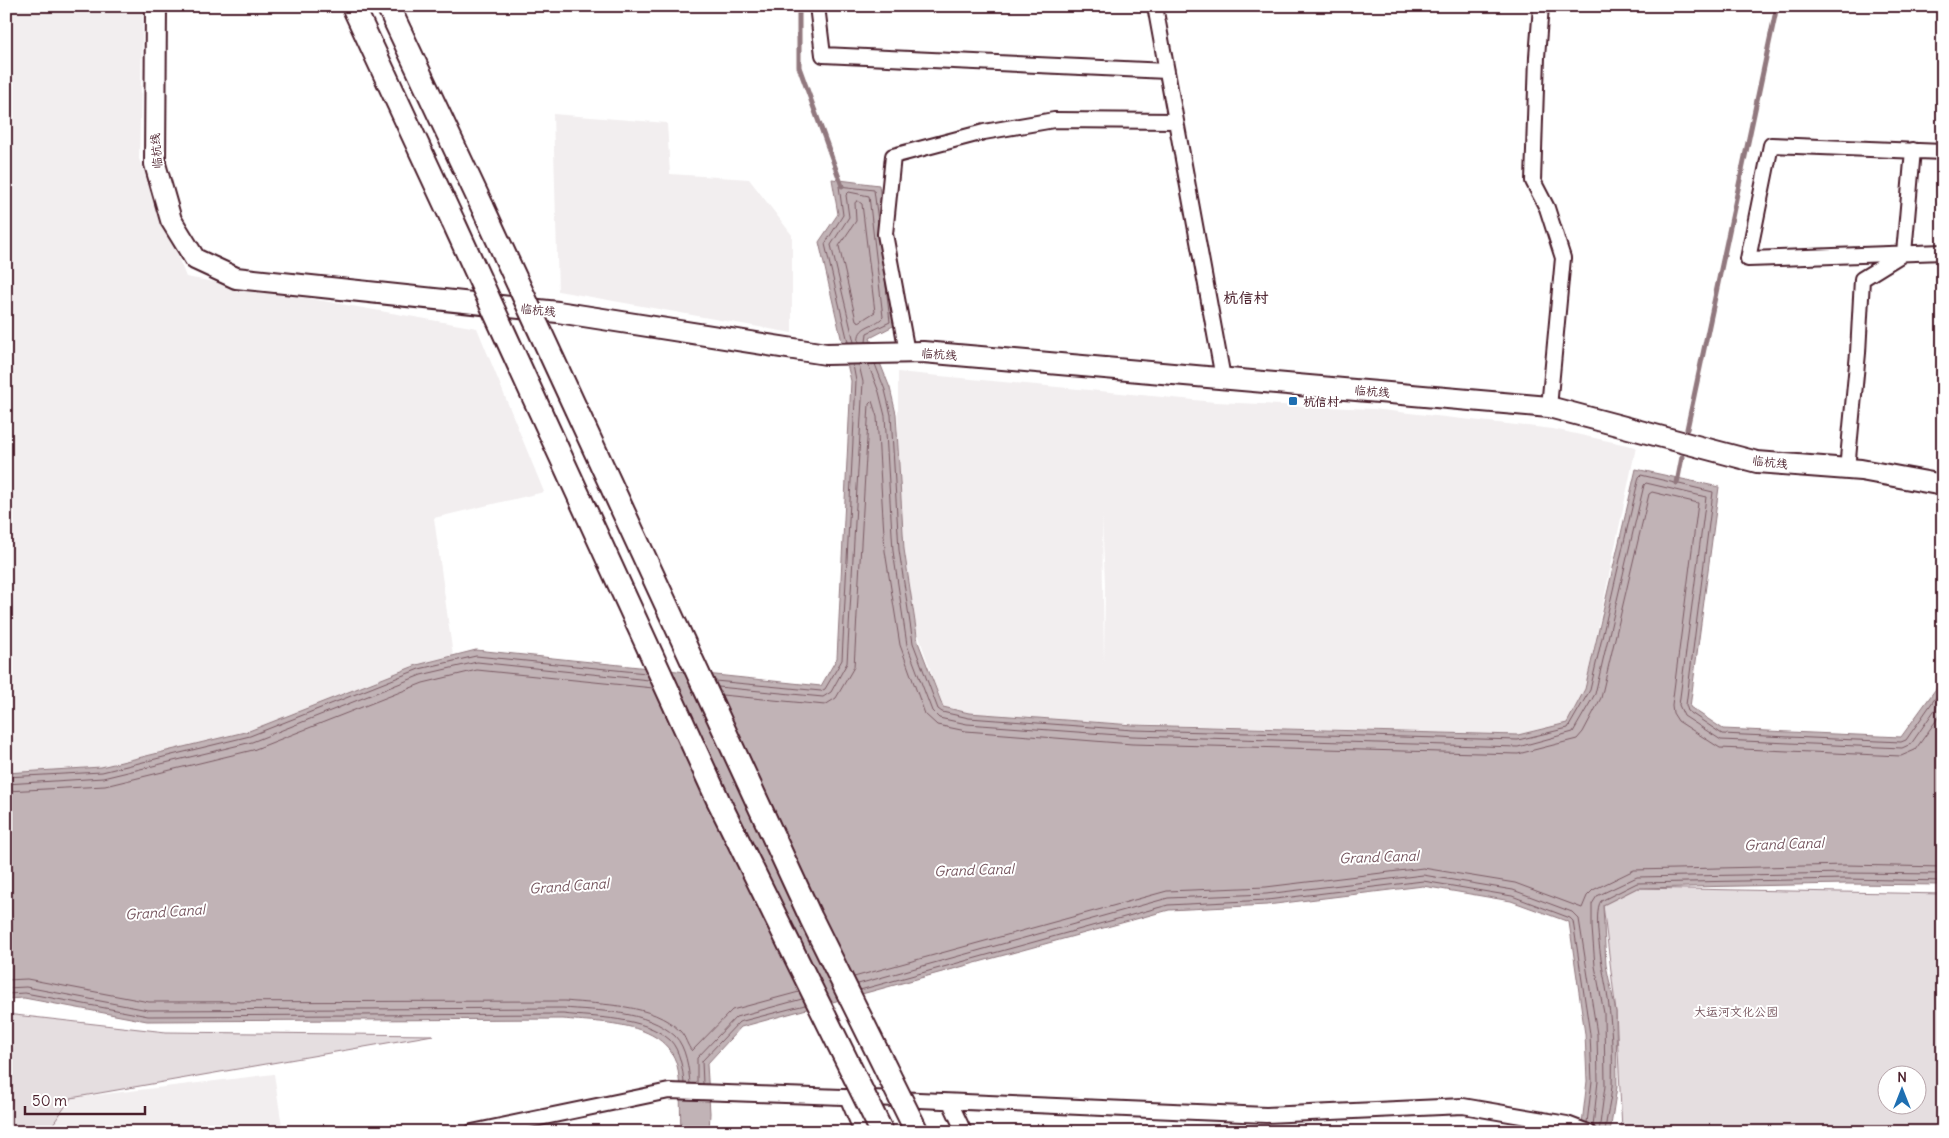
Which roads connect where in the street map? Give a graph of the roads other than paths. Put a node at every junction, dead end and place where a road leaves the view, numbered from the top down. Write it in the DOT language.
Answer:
graph roads {
  1 [pos="156,6"];
  2 [pos="353,6"];
  3 [pos="388,6"];
  4 [pos="817,6"];
  5 [pos="1155,6"];
  6 [pos="1541,6"];
  7 [pos="1167,71"];
  8 [pos="1176,121"];
  9 [pos="1913,150"];
  10 [pos="1943,152"];
  11 [pos="1943,252"];
  12 [pos="1904,253"];
  13 [pos="907,352"];
  14 [pos="1223,378"];
  15 [pos="1549,407"];
  16 [pos="1847,469"];
  17 [pos="1943,485"];
  18 [pos="847,1097"];
  19 [pos="950,1102"];
  20 [pos="472,1132"];
  21 [pos="862,1132"];
  22 [pos="882,1132"];
  23 [pos="916,1132"];
  24 [pos="964,1132"];
  25 [pos="1588,1132"];
  1 -- 13 [label="street, 临杭线"];
  2 -- 22 [label="main road, bridge"];
  3 -- 23 [label="main road, bridge"];
  4 -- 7 [label="street"];
  5 -- 7 [label="street"];
  6 -- 15 [label="street"];
  7 -- 8 [label="street"];
  8 -- 13 [label="street"];
  8 -- 14 [label="street"];
  9 -- 10 [label="street"];
  9 -- 12 [label="street"];
  9 -- 12 [label="street"];
  11 -- 12 [label="street"];
  12 -- 16 [label="street"];
  13 -- 14 [label="street, 临杭线"];
  14 -- 15 [label="street, 临杭线"];
  15 -- 16 [label="street, 临杭线"];
  16 -- 17 [label="street, 临杭线"];
  18 -- 19 [label="street"];
  18 -- 20 [label="street"];
  18 -- 21 [label="street"];
  19 -- 24 [label="street"];
  19 -- 25 [label="street"];
}
